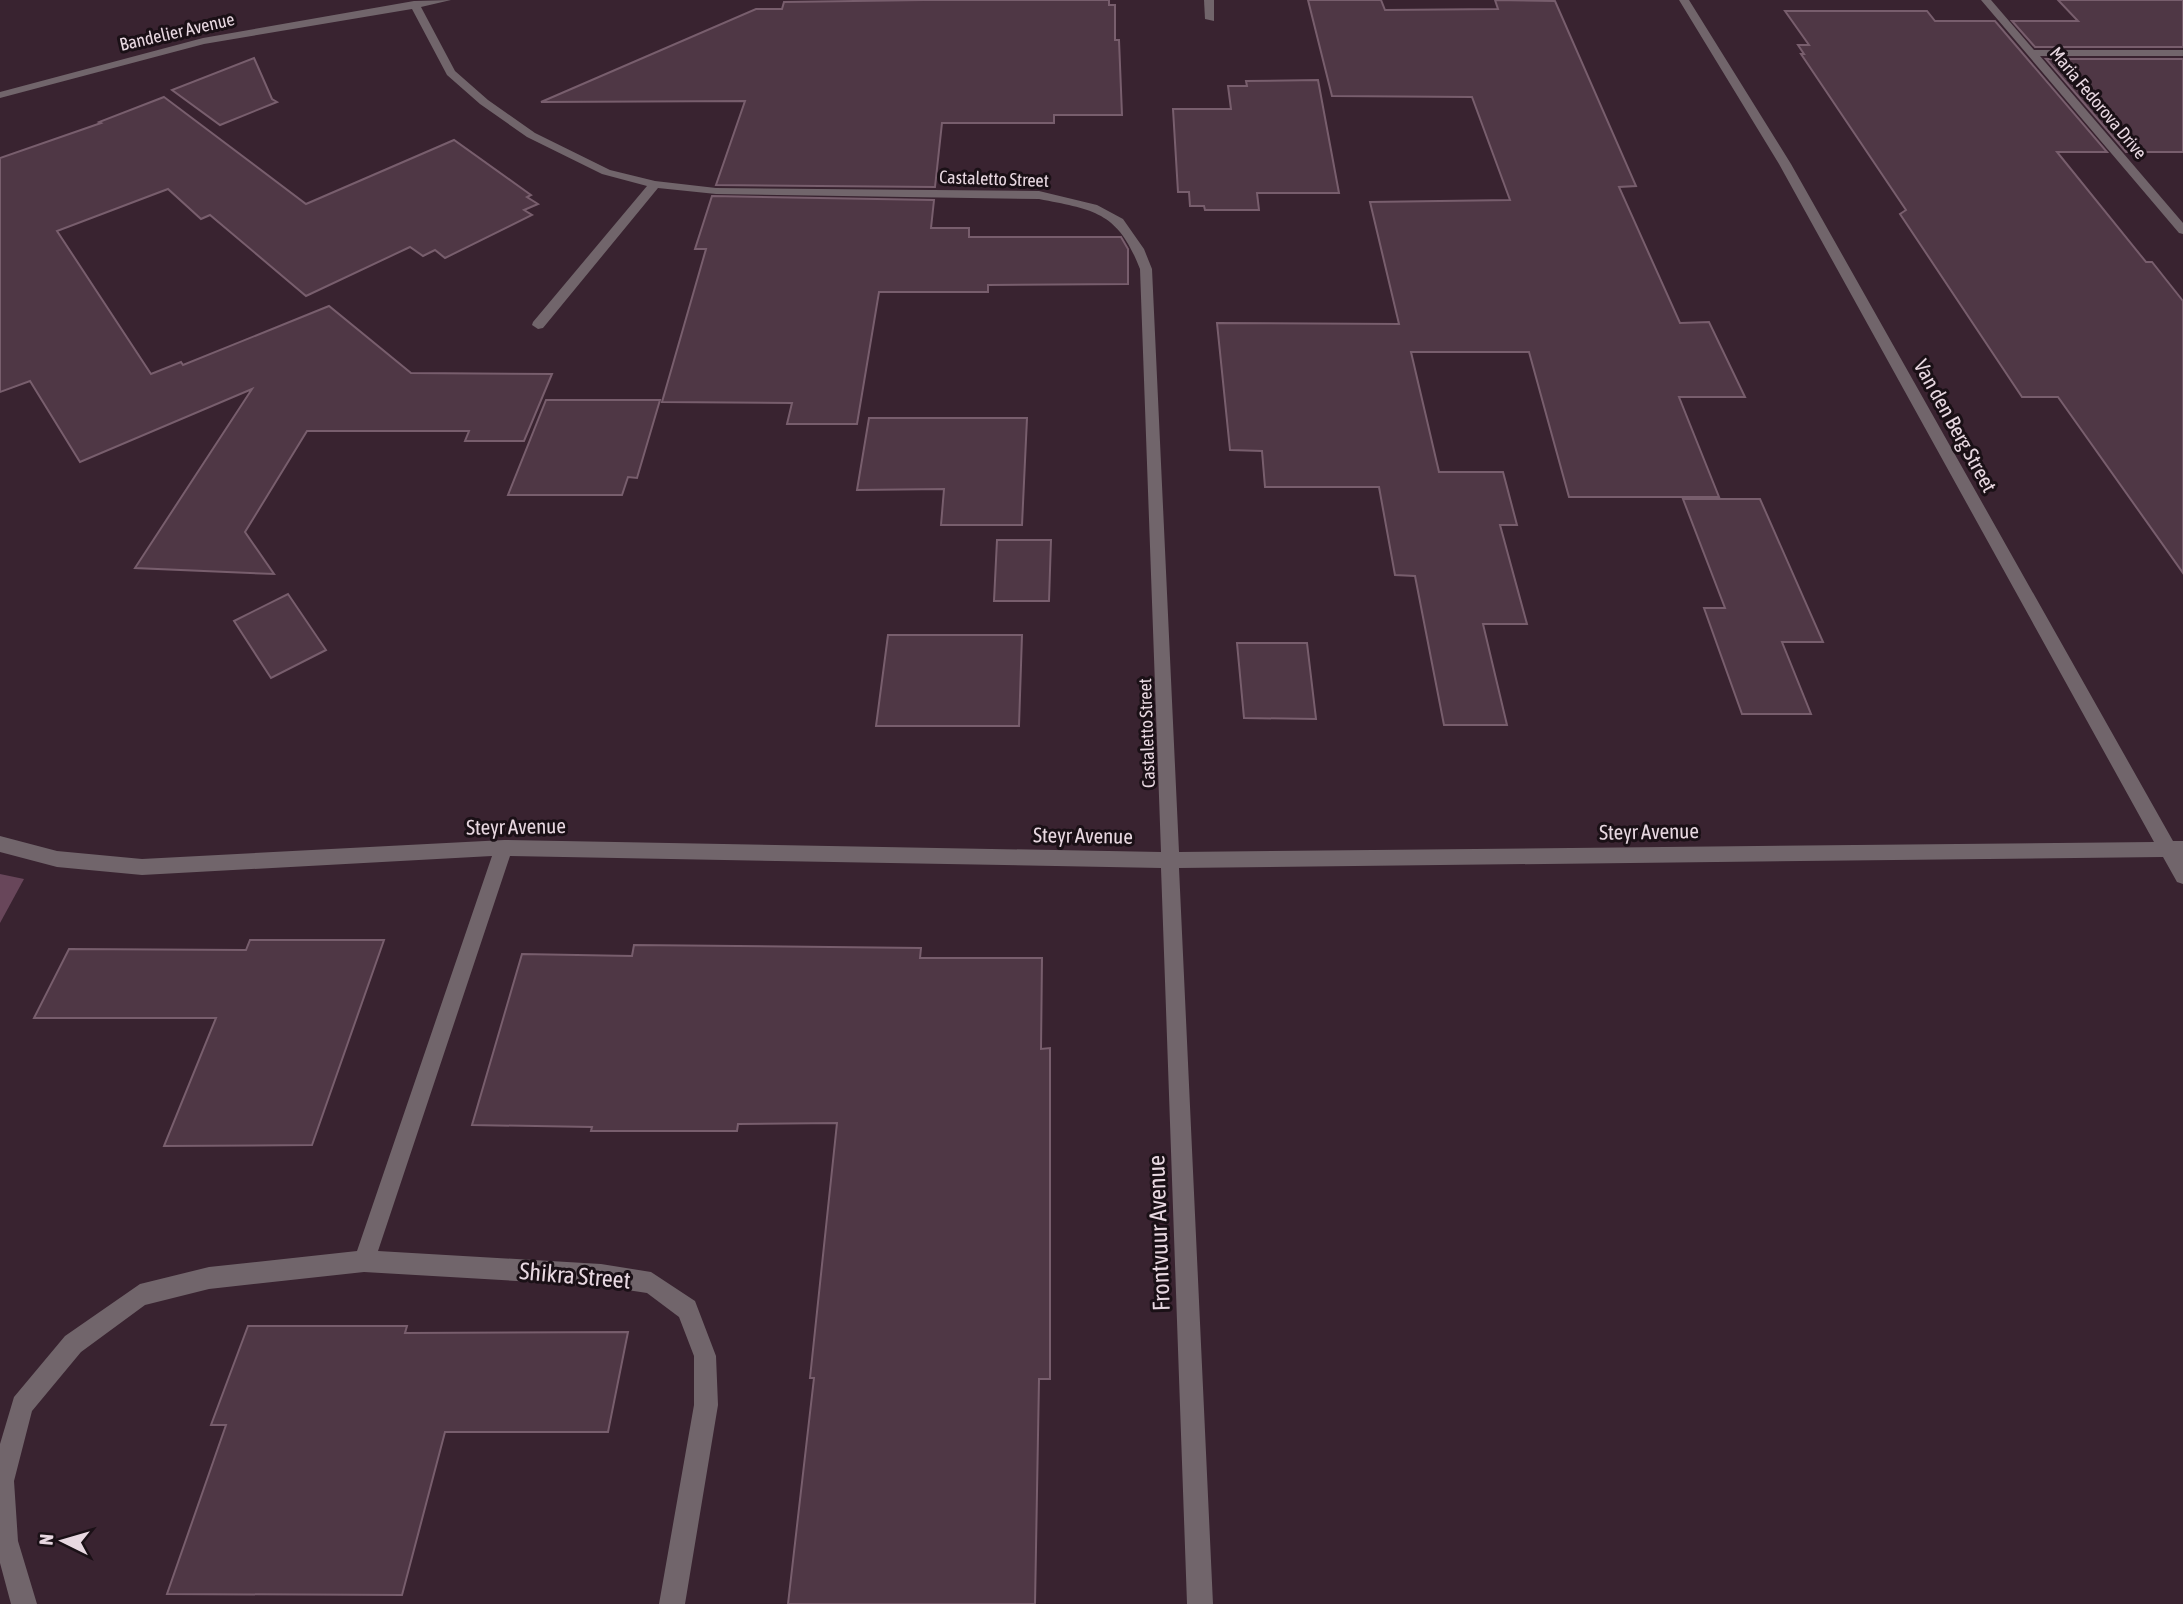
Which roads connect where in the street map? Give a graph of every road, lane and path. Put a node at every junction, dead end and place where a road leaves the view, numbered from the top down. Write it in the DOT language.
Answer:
graph roads {
  1 [pos="446,0"];
  2 [pos="1209,0"];
  3 [pos="1684,0"];
  4 [pos="1986,0"];
  5 [pos="414,4"];
  6 [pos="1210,19"];
  7 [pos="2033,53"];
  8 [pos="2183,53"];
  9 [pos="0,96"];
  10 [pos="655,184"];
  11 [pos="2183,230"];
  12 [pos="538,324"];
  13 [pos="0,844"];
  14 [pos="504,848"];
  15 [pos="2176,850"];
  16 [pos="1170,860"];
  17 [pos="2183,876"];
  18 [pos="364,1262"];
  19 [pos="24,1604"];
  20 [pos="672,1604"];
  21 [pos="1200,1604"];
  1 -- 5 [label="street, Bandelier Avenue"];
  2 -- 6 [label="street"];
  3 -- 15 [label="street, Van den Berg Street"];
  4 -- 7 [label="street, Maria Fedorova Drive"];
  5 -- 9 [label="street, Bandelier Avenue"];
  5 -- 10 [label="street, Castaletto Street"];
  7 -- 8 [label="street"];
  7 -- 11 [label="street, Maria Fedorova Drive"];
  10 -- 12 [label="street"];
  10 -- 16 [label="street, Castaletto Street"];
  13 -- 14 [label="street, Steyr Avenue"];
  14 -- 16 [label="street, Steyr Avenue"];
  14 -- 18 [label="street"];
  15 -- 16 [label="street, Steyr Avenue"];
  15 -- 17 [label="street, Van den Berg Street"];
  16 -- 21 [label="street, Frontvuur Avenue"];
  18 -- 19 [label="street, Shikra Street"];
  18 -- 20 [label="street, Shikra Street"];
}
